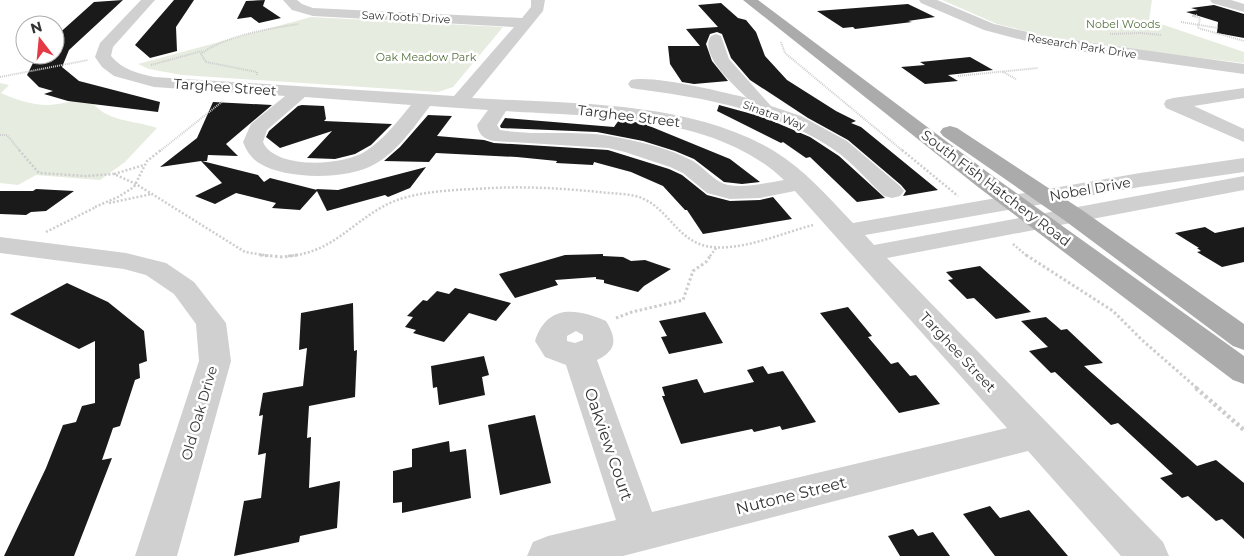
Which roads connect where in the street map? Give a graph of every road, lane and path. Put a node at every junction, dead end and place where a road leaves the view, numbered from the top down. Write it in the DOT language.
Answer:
graph roads {
  1 [pos="148,0"];
  2 [pos="290,0"];
  3 [pos="538,0"];
  4 [pos="750,0"];
  5 [pos="767,0"];
  6 [pos="926,0"];
  7 [pos="1217,0"];
  8 [pos="1244,8"];
  9 [pos="1197,15"];
  10 [pos="1181,22"];
  11 [pos="526,23"];
  12 [pos="1199,25"];
  13 [pos="1218,28"];
  14 [pos="1103,35"];
  15 [pos="1162,36"];
  16 [pos="782,38"];
  17 [pos="716,39"];
  18 [pos="1244,40"];
  19 [pos="202,51"];
  20 [pos="103,56"];
  21 [pos="145,67"];
  22 [pos="1038,68"];
  23 [pos="1244,70"];
  24 [pos="1002,71"];
  25 [pos="958,76"];
  26 [pos="0,77"];
  27 [pos="1016,79"];
  28 [pos="637,84"];
  29 [pos="301,92"];
  30 [pos="1244,93"];
  31 [pos="424,101"];
  32 [pos="459,102"];
  33 [pos="501,105"];
  34 [pos="746,123"];
  35 [pos="0,135"];
  36 [pos="1244,136"];
  37 [pos="145,165"];
  38 [pos="1244,165"];
  39 [pos="114,174"];
  40 [pos="800,183"];
  41 [pos="1244,183"];
  42 [pos="892,190"];
  43 [pos="153,194"];
  44 [pos="959,197"];
  45 [pos="1015,202"];
  46 [pos="1044,209"];
  47 [pos="1073,215"];
  48 [pos="813,225"];
  49 [pos="847,231"];
  50 [pos="1011,242"];
  51 [pos="12,246"];
  52 [pos="717,247"];
  53 [pos="868,254"];
  54 [pos="1244,339"];
  55 [pos="587,341"];
  56 [pos="1244,372"];
  57 [pos="1244,430"];
  58 [pos="1034,435"];
  59 [pos="640,533"];
  60 [pos="156,556"];
  61 [pos="548,556"];
  62 [pos="1148,556"];
  1 -- 20 [label="street"];
  2 -- 11 [label="street, Saw Tooth Drive"];
  3 -- 11 [label="street"];
  4 -- 45 [label="main road, South Fish Hatchery Road"];
  5 -- 46 [label="main road, South Fish Hatchery Road"];
  6 -- 23 [label="street, Research Park Drive"];
  7 -- 8 [label="street"];
  9 -- 12 [label="path"];
  10 -- 12 [label="path"];
  11 -- 32 [label="street"];
  12 -- 13 [label="path"];
  12 -- 18 [label="path"];
  14 -- 15 [label="path"];
  16 -- 44 [label="path"];
  17 -- 34 [label="street"];
  19 -- 21 [label="path"];
  20 -- 26 [label="path"];
  20 -- 29 [label="street, Targhee Street"];
  22 -- 24 [label="path"];
  24 -- 25 [label="path"];
  24 -- 27 [label="path"];
  28 -- 34 [label="street, Sinatra Way"];
  29 -- 31 [label="street, Targhee Street"];
  29 -- 31 [label="street"];
  30 -- 36 [label="street"];
  31 -- 32 [label="street, Targhee Street"];
  32 -- 33 [label="street, Targhee Street"];
  33 -- 34 [label="street, Targhee Street"];
  33 -- 40 [label="street"];
  34 -- 40 [label="street, Targhee Street"];
  34 -- 42 [label="street, Sinatra Way"];
  35 -- 39 [label="path"];
  37 -- 39 [label="path"];
  38 -- 46 [label="street, Nobel Drive"];
  39 -- 43 [label="path"];
  40 -- 49 [label="street, Targhee Street"];
  41 -- 47 [label="street, Nobel Drive"];
  43 -- 51 [label="path"];
  43 -- 52 [label="path"];
  45 -- 46 [label="main road, South Fish Hatchery Road"];
  45 -- 49 [label="street"];
  46 -- 47 [label="main road, South Fish Hatchery Road"];
  46 -- 53 [label="street, Nobel Drive"];
  46 -- 56 [label="main road, South Fish Hatchery Road"];
  47 -- 54 [label="main road, South Fish Hatchery Road"];
  48 -- 52 [label="path"];
  49 -- 53 [label="street, Targhee Street"];
  50 -- 57 [label="path"];
  51 -- 60 [label="street, Old Oak Drive"];
  52 -- 55 [label="path"];
  53 -- 58 [label="street, Targhee Street"];
  55 -- 59 [label="street, Oakview Court"];
  58 -- 59 [label="street, Nutone Street"];
  58 -- 62 [label="street, Targhee Street"];
  59 -- 61 [label="street, Nutone Street"];
}
